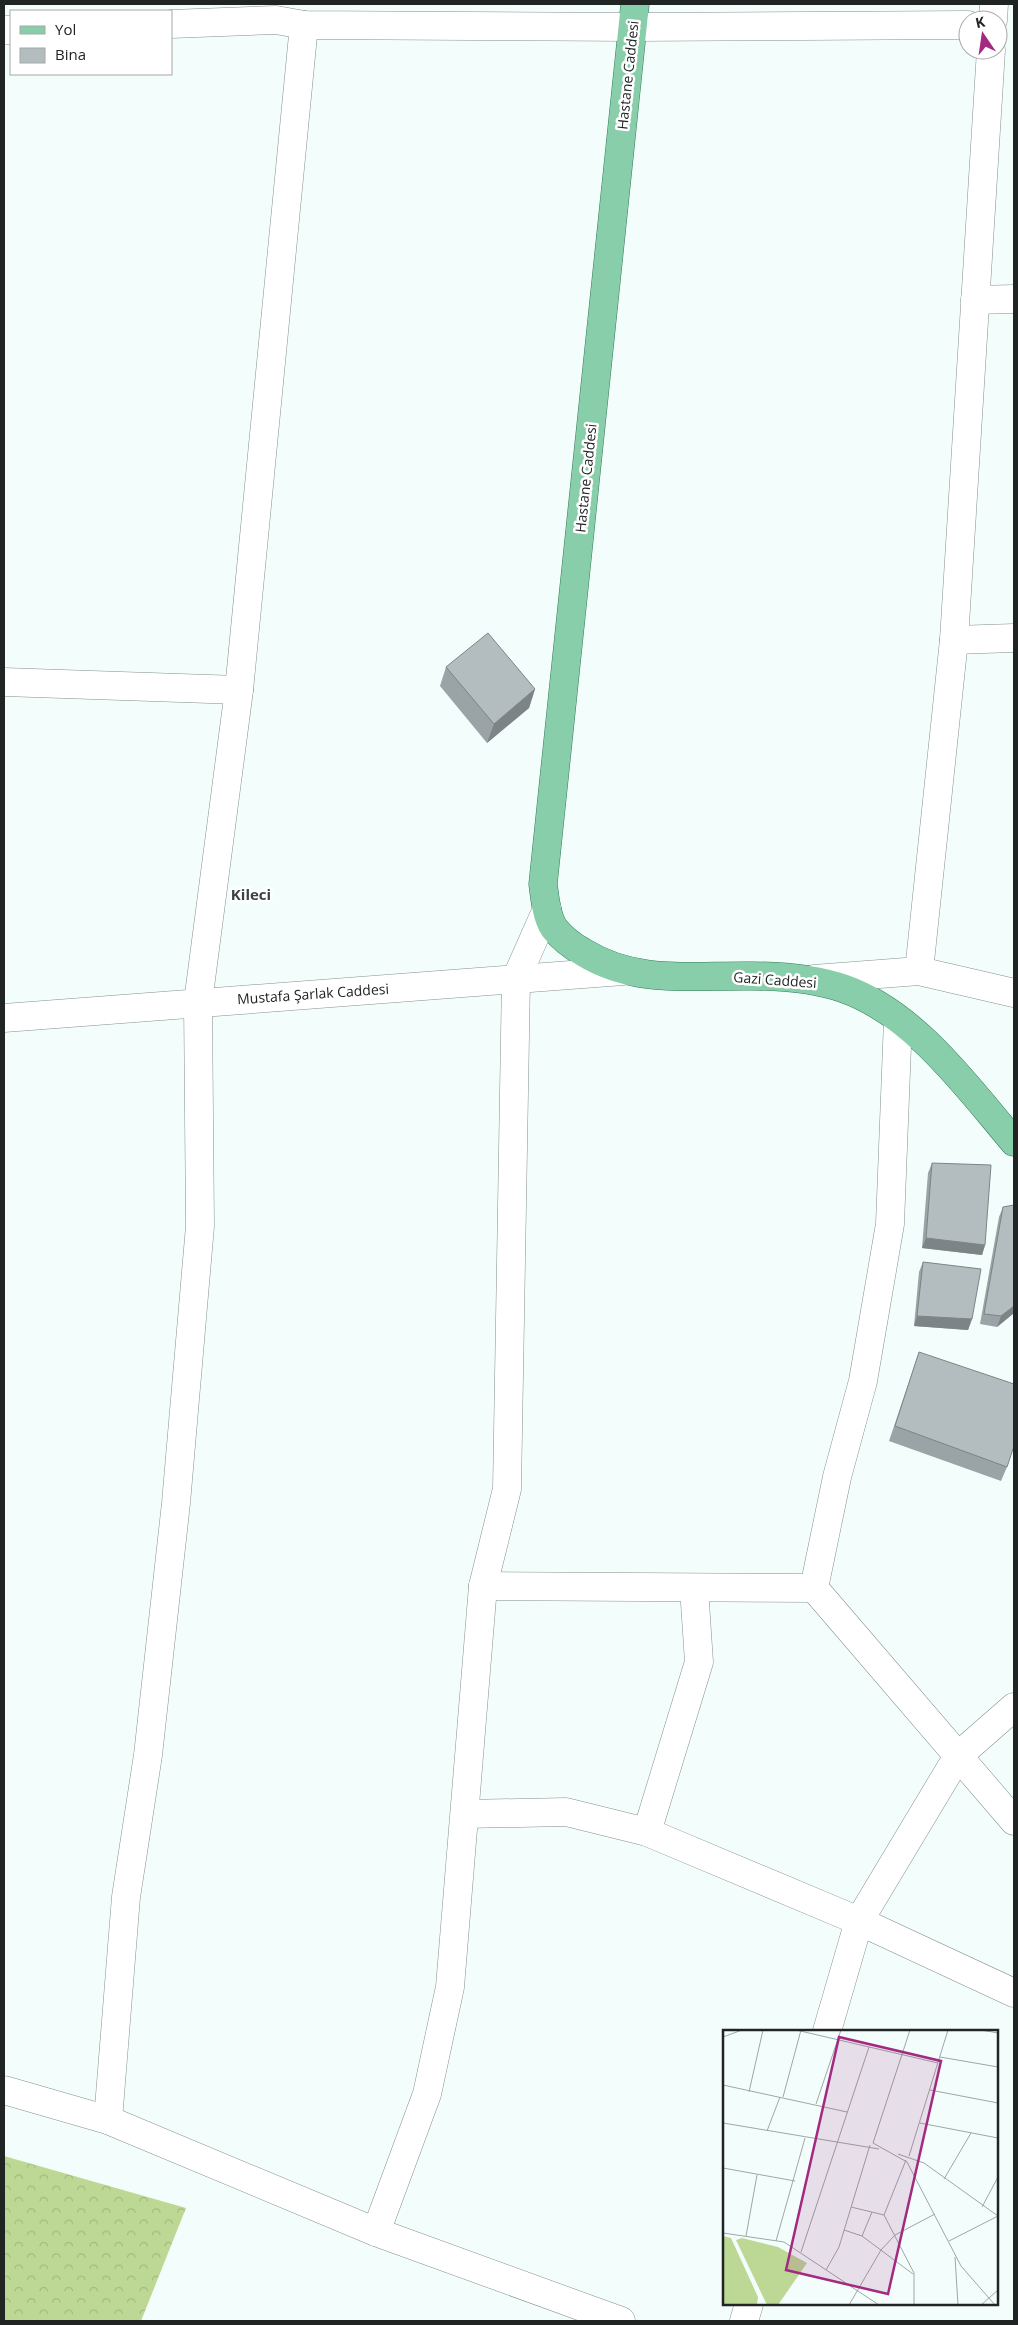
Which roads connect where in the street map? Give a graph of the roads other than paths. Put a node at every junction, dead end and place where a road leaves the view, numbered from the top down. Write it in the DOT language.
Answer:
graph roads {
  1 [pos="634,16"];
  2 [pos="172,24"];
  3 [pos="304,24"];
  4 [pos="958,25"];
  5 [pos="990,60"];
  6 [pos="1014,299"];
  7 [pos="975,300"];
  8 [pos="1014,638"];
  9 [pos="954,640"];
  10 [pos="4,682"];
  11 [pos="239,690"];
  12 [pos="547,909"];
  13 [pos="570,944"];
  14 [pos="623,971"];
  15 [pos="919,971"];
  16 [pos="516,979"];
  17 [pos="807,979"];
  18 [pos="1014,993"];
  19 [pos="198,1002"];
  20 [pos="4,1018"];
  21 [pos="898,1020"];
  22 [pos="1014,1142"];
  23 [pos="482,1586"];
  24 [pos="694,1588"];
  25 [pos="814,1588"];
  26 [pos="1014,1707"];
  27 [pos="958,1756"];
  28 [pos="465,1814"];
  29 [pos="1014,1821"];
  30 [pos="647,1832"];
  31 [pos="859,1921"];
  32 [pos="1014,1993"];
  33 [pos="827,2030"];
  34 [pos="4,2090"];
  35 [pos="108,2120"];
  36 [pos="376,2232"];
  37 [pos="749,2305"];
  38 [pos="621,2321"];
  39 [pos="744,2321"];
  1 -- 3 [label="street"];
  1 -- 4 [label="street"];
  1 -- 12 [label="main road, Hastane Caddesi"];
  2 -- 3 [label="street"];
  3 -- 11 [label="street"];
  5 -- 7 [label="street"];
  6 -- 7 [label="street"];
  7 -- 9 [label="street"];
  8 -- 9 [label="street"];
  9 -- 15 [label="street"];
  10 -- 11 [label="street"];
  11 -- 19 [label="street"];
  12 -- 13 [label="main road, Hastane Caddesi"];
  12 -- 16 [label="street"];
  13 -- 14 [label="main road, Gazi Caddesi"];
  14 -- 16 [label="street, Mustafa Şarlak Caddesi"];
  14 -- 17 [label="main road, Gazi Caddesi"];
  15 -- 17 [label="street"];
  15 -- 18 [label="street"];
  16 -- 19 [label="street, Mustafa Şarlak Caddesi"];
  16 -- 23 [label="street"];
  17 -- 21 [label="main road, Gazi Caddesi"];
  19 -- 20 [label="street, Mustafa Şarlak Caddesi"];
  19 -- 35 [label="street"];
  21 -- 22 [label="main road, Gazi Caddesi"];
  21 -- 25 [label="street"];
  23 -- 24 [label="street"];
  23 -- 28 [label="street"];
  24 -- 25 [label="street"];
  24 -- 30 [label="street"];
  25 -- 27 [label="street"];
  26 -- 27 [label="street"];
  27 -- 29 [label="street"];
  27 -- 31 [label="street"];
  28 -- 30 [label="street"];
  28 -- 36 [label="street"];
  30 -- 31 [label="street"];
  31 -- 32 [label="street"];
  31 -- 33 [label="street"];
  34 -- 35 [label="street"];
  35 -- 36 [label="street"];
  36 -- 38 [label="street"];
  37 -- 39 [label="street"];
}
